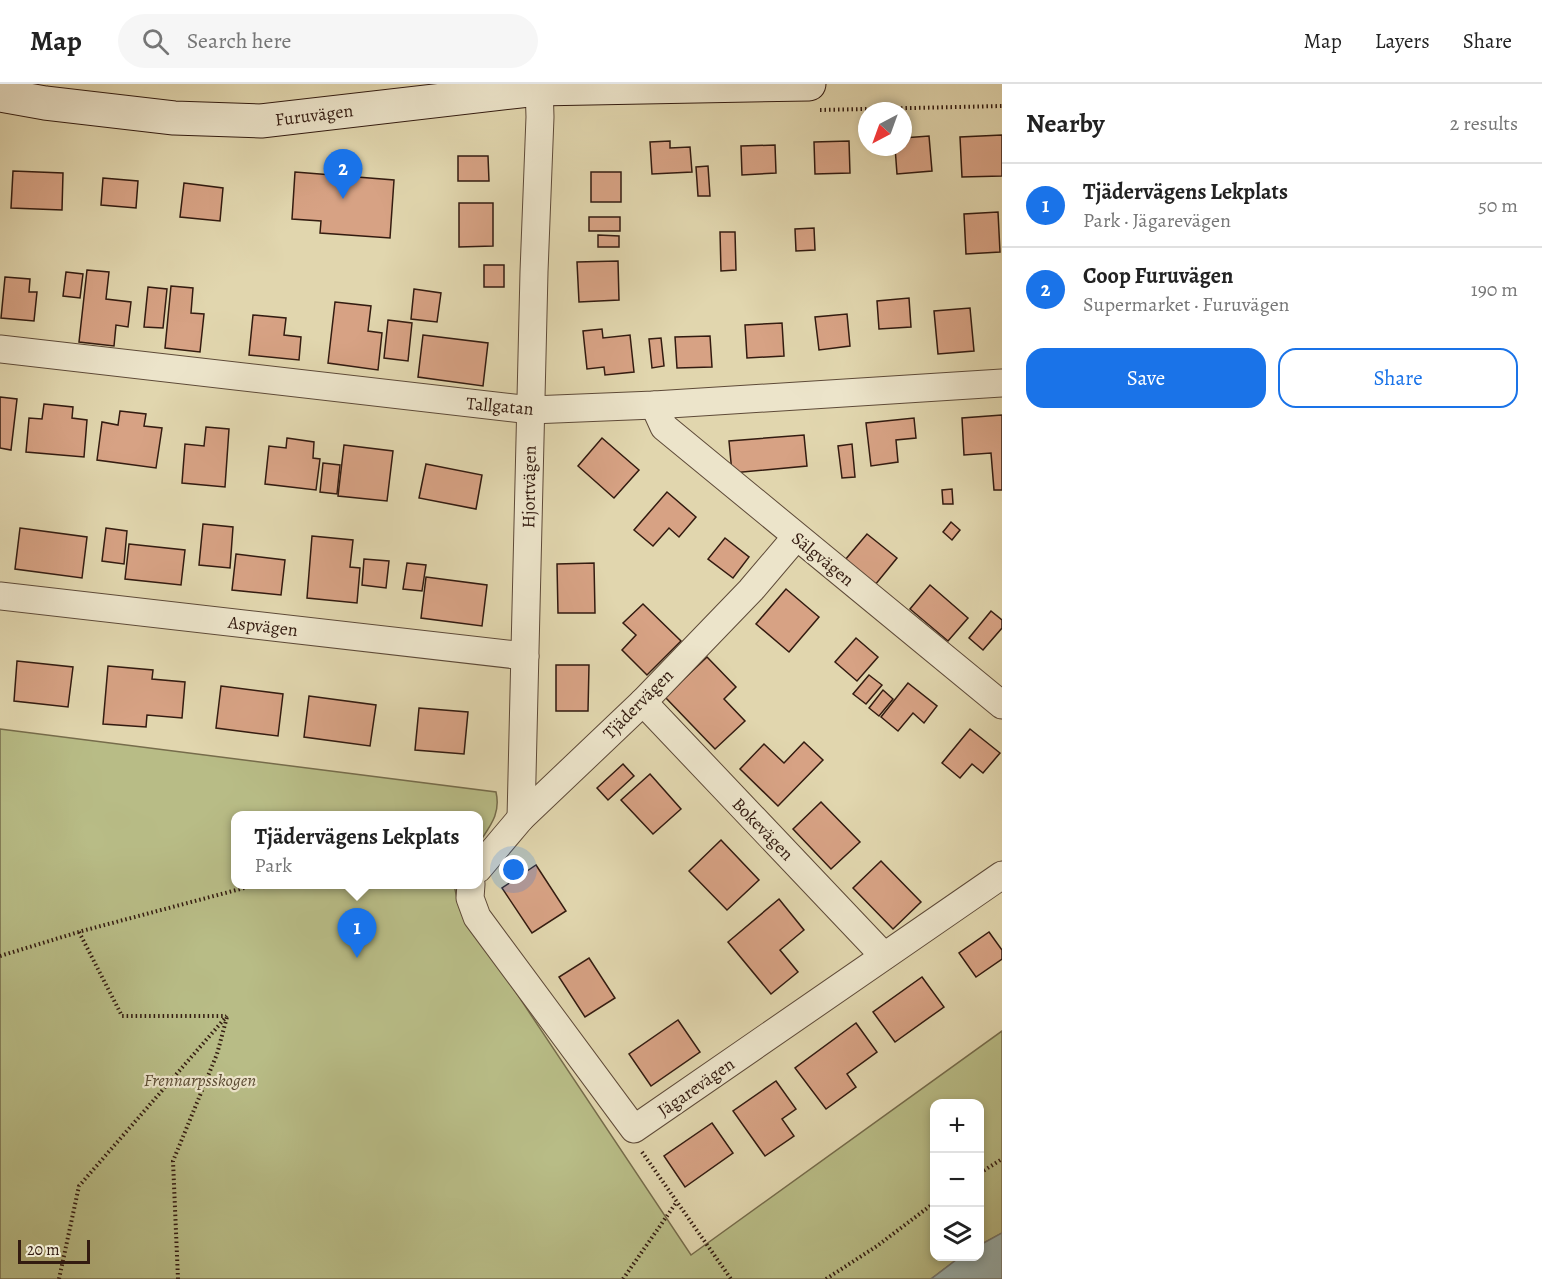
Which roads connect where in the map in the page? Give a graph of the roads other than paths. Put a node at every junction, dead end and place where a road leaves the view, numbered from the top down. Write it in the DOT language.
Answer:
graph roads {
  1 [pos="809,84"];
  2 [pos="538,86"];
  3 [pos="0,95"];
  4 [pos="0,349"];
  5 [pos="1002,383"];
  6 [pos="654,405"];
  7 [pos="531,410"];
  8 [pos="796,537"];
  9 [pos="0,596"];
  10 [pos="525,656"];
  11 [pos="643,702"];
  12 [pos="1002,705"];
  13 [pos="521,818"];
  14 [pos="483,863"];
  15 [pos="1002,875"];
  16 [pos="471,889"];
  17 [pos="884,956"];
  1 -- 2 [label="street, Furuvägen"];
  2 -- 3 [label="street, Furuvägen"];
  2 -- 7 [label="street, Hjortvägen"];
  4 -- 7 [label="street, Tallgatan"];
  5 -- 6 [label="street, Tallgatan"];
  6 -- 7 [label="street, Tallgatan"];
  6 -- 8 [label="street, Sälgvägen"];
  7 -- 10 [label="street, Hjortvägen"];
  8 -- 11 [label="street, Tjädervägen"];
  8 -- 12 [label="street, Sälgvägen"];
  9 -- 10 [label="street, Aspvägen"];
  10 -- 13 [label="street, Hjortvägen"];
  11 -- 13 [label="street, Tjädervägen"];
  11 -- 17 [label="street, Bokevägen"];
  13 -- 14 [label="street, Tjädervägen"];
  15 -- 17 [label="street, Jägarevägen"];
  16 -- 17 [label="street, Jägarevägen"];
}
